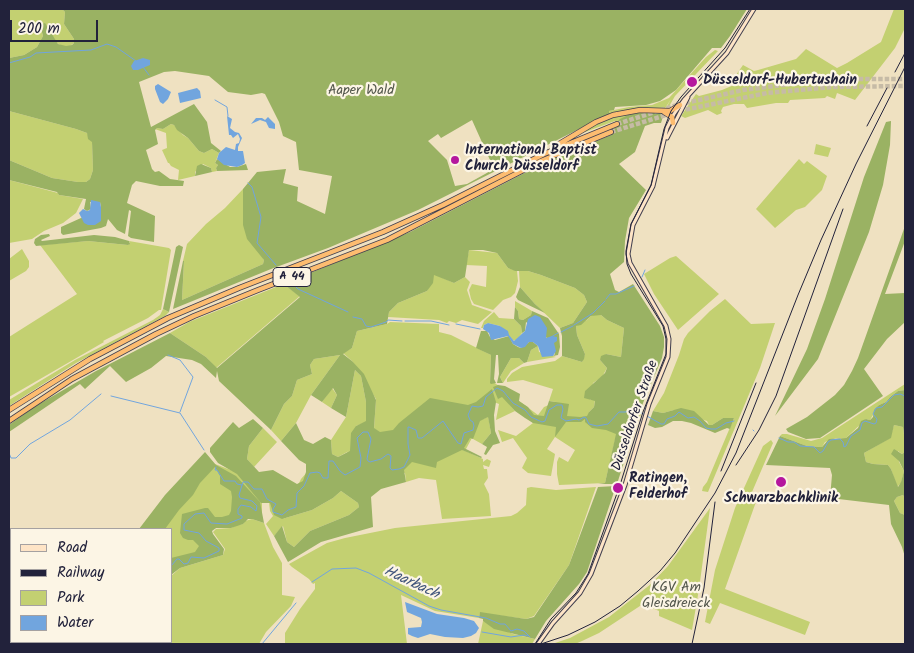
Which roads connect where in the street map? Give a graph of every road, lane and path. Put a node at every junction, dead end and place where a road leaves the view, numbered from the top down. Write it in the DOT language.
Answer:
graph roads {
  1 [pos="754,9"];
  2 [pos="688,96"];
  3 [pos="680,105"];
  4 [pos="664,112"];
  5 [pos="672,120"];
  6 [pos="617,124"];
  7 [pos="611,132"];
  8 [pos="544,154"];
  9 [pos="9,410"];
  10 [pos="9,421"];
  11 [pos="538,644"];
  1 -- 2 [label="main road"];
  2 -- 3 [label="main road"];
  2 -- 5 [label="main road"];
  3 -- 4 [label="highway"];
  3 -- 5 [label="main road"];
  4 -- 5 [label="highway"];
  4 -- 8 [label="highway"];
  5 -- 11 [label="main road, Düsseldorfer Straße"];
  6 -- 8 [label="highway, A 44"];
  7 -- 10 [label="highway, A 44"];
  8 -- 9 [label="highway, A 44"];
}
